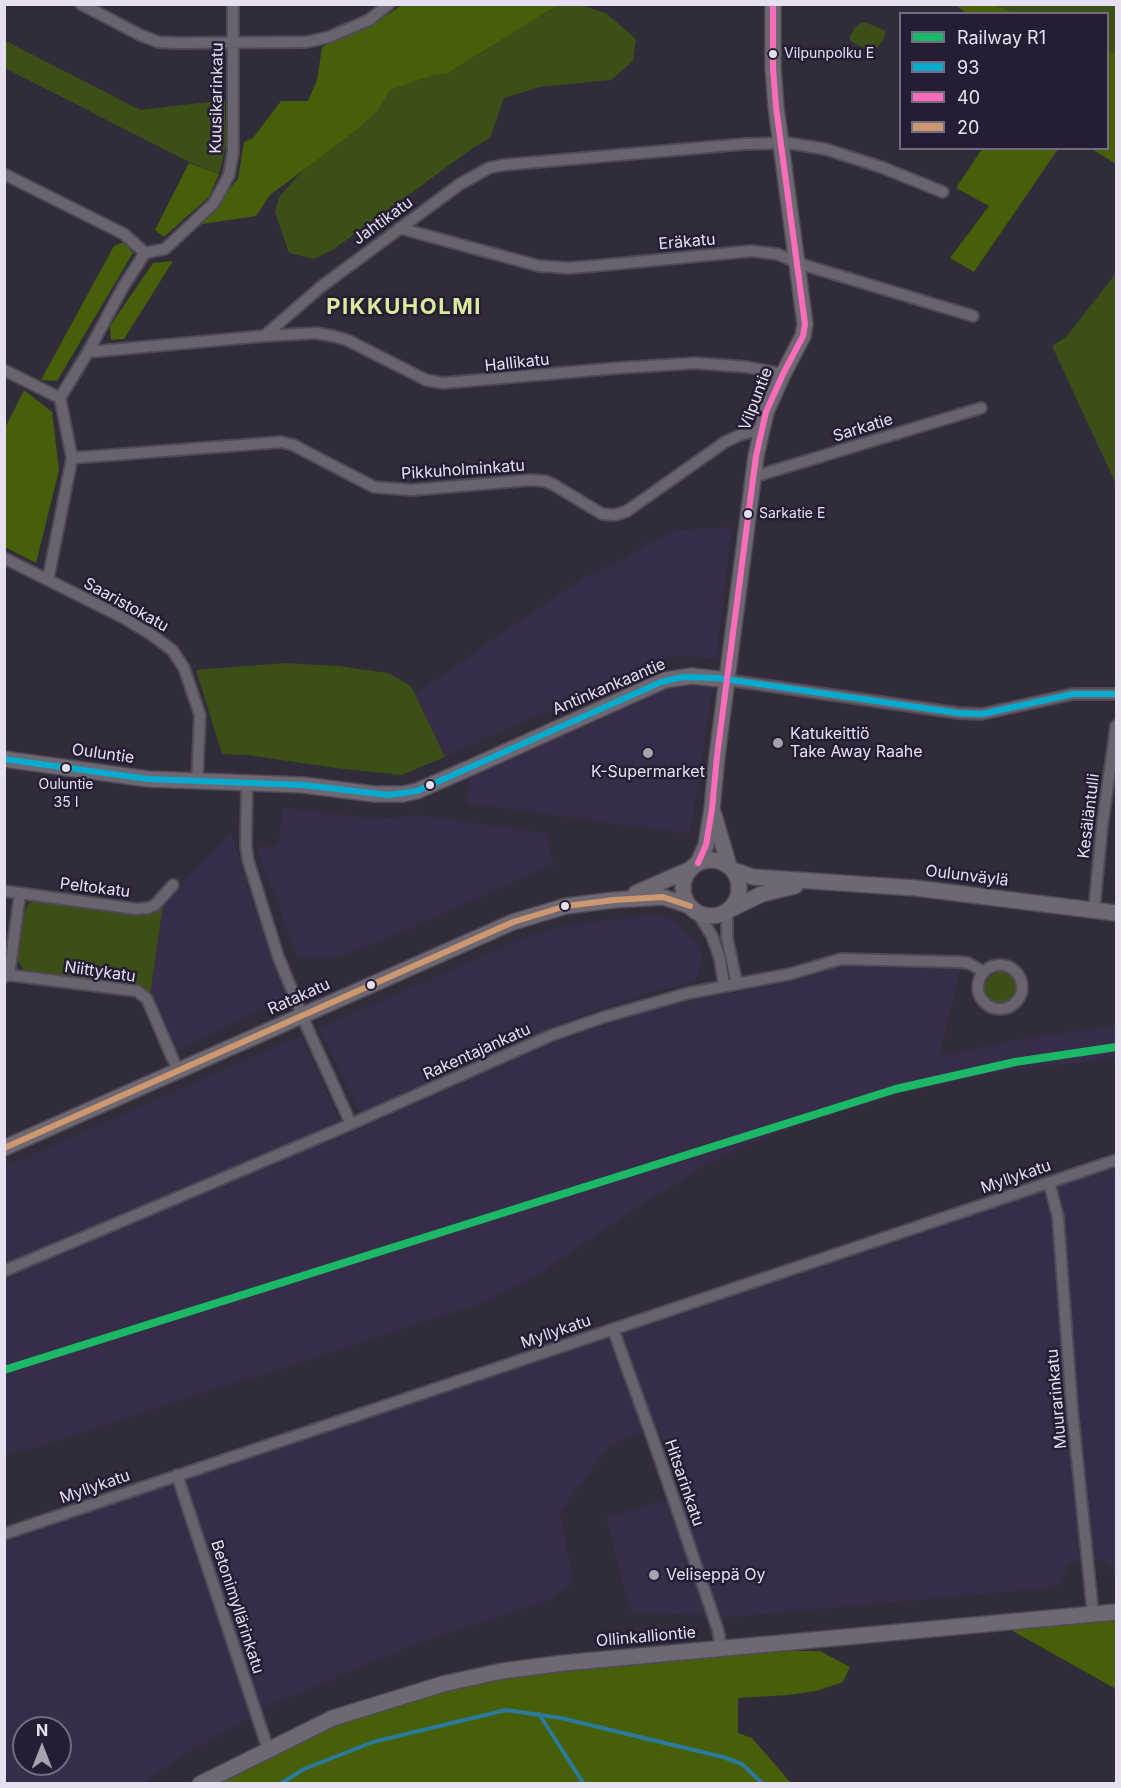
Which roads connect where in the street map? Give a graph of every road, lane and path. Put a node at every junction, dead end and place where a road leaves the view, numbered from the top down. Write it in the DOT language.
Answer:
graph roads {
  1 [pos="81,4"];
  2 [pos="232,4"];
  3 [pos="389,4"];
  4 [pos="774,4"];
  5 [pos="232,43"];
  6 [pos="780,142"];
  7 [pos="4,174"];
  8 [pos="943,192"];
  9 [pos="399,228"];
  10 [pos="145,253"];
  11 [pos="796,262"];
  12 [pos="973,316"];
  13 [pos="264,336"];
  14 [pos="88,352"];
  15 [pos="4,370"];
  16 [pos="783,374"];
  17 [pos="60,398"];
  18 [pos="981,408"];
  19 [pos="761,429"];
  20 [pos="72,458"];
  21 [pos="753,477"];
  22 [pos="4,558"];
  23 [pos="48,580"];
  24 [pos="728,680"];
  25 [pos="1116,694"];
  26 [pos="1116,726"];
  27 [pos="4,759"];
  28 [pos="197,782"];
  29 [pos="247,783"];
  30 [pos="712,809"];
  31 [pos="694,866"];
  32 [pos="731,868"];
  33 [pos="813,882"];
  34 [pos="173,885"];
  35 [pos="4,891"];
  36 [pos="20,894"];
  37 [pos="614,900"];
  38 [pos="693,909"];
  39 [pos="728,910"];
  40 [pos="1094,910"];
  41 [pos="1116,914"];
  42 [pos="984,972"];
  43 [pos="7,976"];
  44 [pos="736,984"];
  45 [pos="724,986"];
  46 [pos="302,1015"];
  47 [pos="178,1071"];
  48 [pos="351,1124"];
  49 [pos="4,1148"];
  50 [pos="1116,1160"];
  51 [pos="1049,1182"];
  52 [pos="4,1270"];
  53 [pos="613,1329"];
  54 [pos="177,1475"];
  55 [pos="4,1534"];
  56 [pos="1116,1612"];
  57 [pos="1093,1614"];
  58 [pos="721,1648"];
  59 [pos="268,1749"];
  60 [pos="200,1784"];
  1 -- 5 [label="street"];
  2 -- 5 [label="street, Kuusikarinkatu"];
  3 -- 5 [label="street"];
  4 -- 6 [label="street, Vilpuntie"];
  5 -- 10 [label="street, Kuusikarinkatu"];
  6 -- 8 [label="street, Jahtikatu"];
  6 -- 9 [label="street, Jahtikatu"];
  6 -- 11 [label="street, Vilpuntie"];
  7 -- 10 [label="street"];
  9 -- 11 [label="street, Eräkatu"];
  9 -- 13 [label="street, Jahtikatu"];
  10 -- 14 [label="street"];
  11 -- 12 [label="street, Eräkatu"];
  11 -- 16 [label="street, Vilpuntie"];
  13 -- 14 [label="street"];
  13 -- 16 [label="street, Hallikatu"];
  14 -- 17 [label="street"];
  15 -- 17 [label="street"];
  16 -- 19 [label="street, Vilpuntie"];
  17 -- 20 [label="street"];
  18 -- 21 [label="street, Sarkatie"];
  19 -- 20 [label="street, Pikkuholminkatu"];
  19 -- 21 [label="street, Vilpuntie"];
  20 -- 23 [label="street"];
  21 -- 24 [label="street, Vilpuntie"];
  22 -- 23 [label="street, Saaristokatu"];
  23 -- 28 [label="street, Saaristokatu"];
  24 -- 25 [label="street, Antinkankaantie"];
  24 -- 29 [label="street, Antinkankaantie"];
  24 -- 30 [label="street, Vilpuntie"];
  26 -- 40 [label="street, Kesäläntulli"];
  27 -- 28 [label="street, Ouluntie"];
  28 -- 29 [label="street, Antinkankaantie"];
  29 -- 46 [label="street"];
  30 -- 31 [label="street, Vilpuntie"];
  30 -- 32 [label="street, Vilpuntie"];
  31 -- 32 [label="street"];
  31 -- 37 [label="street, Ratakatu"];
  31 -- 38 [label="street"];
  32 -- 33 [label="street, Oulunväylä"];
  32 -- 39 [label="street"];
  33 -- 39 [label="street, Oulunväylä"];
  33 -- 40 [label="street, Oulunväylä"];
  34 -- 36 [label="street, Peltokatu"];
  35 -- 36 [label="street, Peltokatu"];
  36 -- 43 [label="street"];
  37 -- 38 [label="street, Ratakatu"];
  37 -- 46 [label="street, Ratakatu"];
  38 -- 39 [label="street"];
  38 -- 45 [label="street"];
  39 -- 44 [label="street"];
  40 -- 41 [label="street, Oulunväylä"];
  42 -- 42 [label="street, Rakentajankatu"];
  42 -- 44 [label="street, Rakentajankatu"];
  43 -- 47 [label="street, Niittykatu"];
  44 -- 45 [label="street, Rakentajankatu"];
  45 -- 48 [label="street, Rakentajankatu"];
  46 -- 47 [label="street, Ratakatu"];
  46 -- 48 [label="street"];
  47 -- 49 [label="street, Ratakatu"];
  48 -- 52 [label="street, Rakentajankatu"];
  50 -- 51 [label="street, Myllykatu"];
  51 -- 53 [label="street, Myllykatu"];
  51 -- 57 [label="street, Muurarinkatu"];
  53 -- 54 [label="street, Myllykatu"];
  53 -- 58 [label="street, Hitsarinkatu"];
  54 -- 55 [label="street, Myllykatu"];
  54 -- 59 [label="street, Betonimyllärinkatu"];
  56 -- 57 [label="street, Ollinkalliontie"];
  57 -- 58 [label="street, Ollinkalliontie"];
  58 -- 59 [label="street, Ollinkalliontie"];
  59 -- 60 [label="street, Ollinkalliontie"];
}
